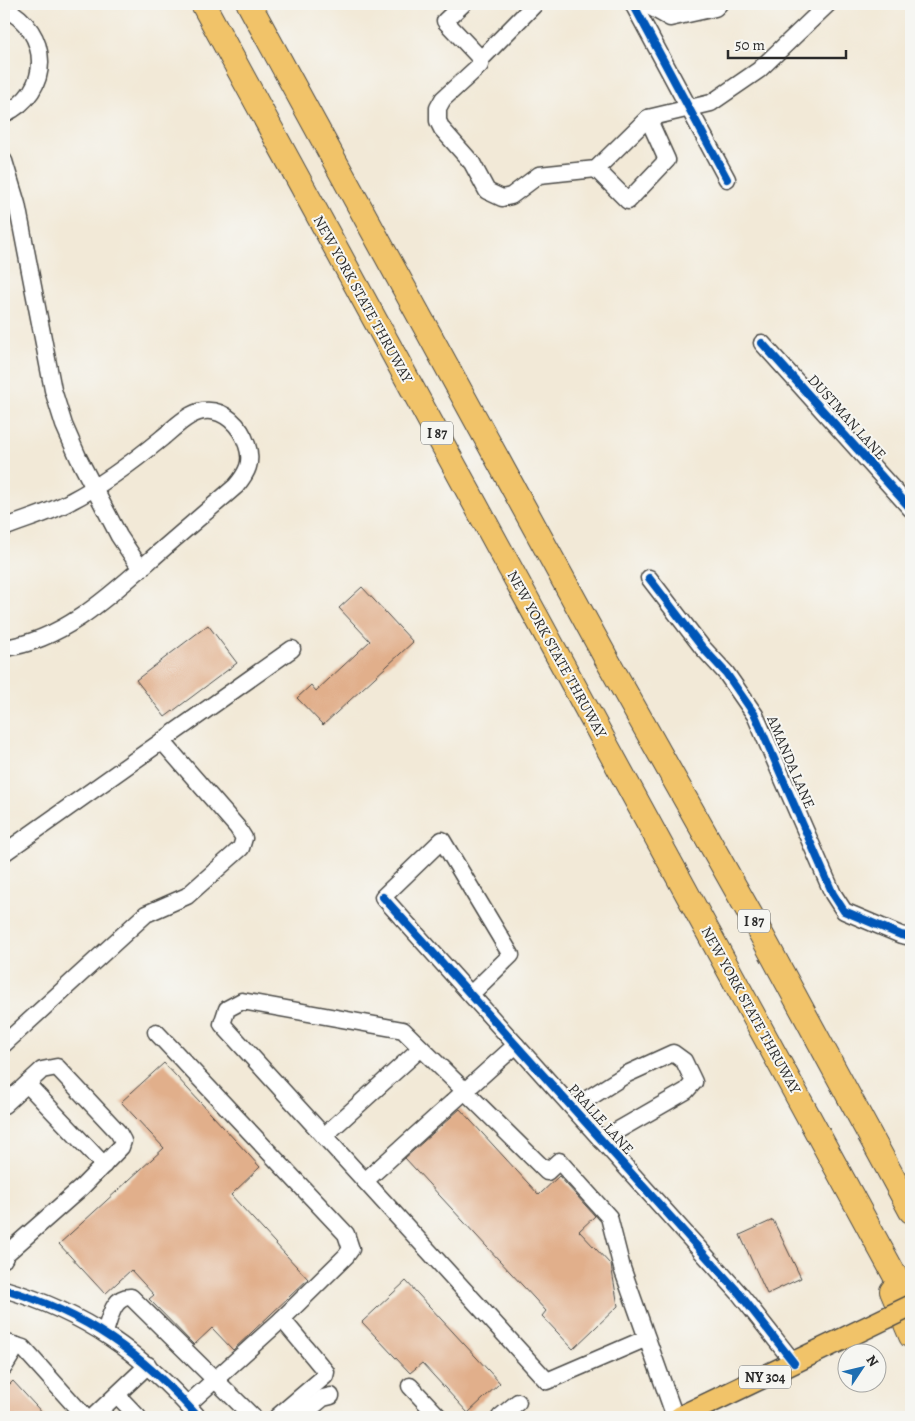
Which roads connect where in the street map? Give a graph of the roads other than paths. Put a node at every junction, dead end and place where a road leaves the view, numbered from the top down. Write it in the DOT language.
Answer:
graph roads {
  1 [pos="203,4"];
  2 [pos="249,4"];
  3 [pos="463,4"];
  4 [pos="534,4"];
  5 [pos="633,4"];
  6 [pos="645,4"];
  7 [pos="719,4"];
  8 [pos="828,4"];
  9 [pos="4,8"];
  10 [pos="481,59"];
  11 [pos="688,108"];
  12 [pos="4,114"];
  13 [pos="648,118"];
  14 [pos="4,166"];
  15 [pos="596,169"];
  16 [pos="726,179"];
  17 [pos="762,343"];
  18 [pos="95,487"];
  19 [pos="911,509"];
  20 [pos="4,528"];
  21 [pos="140,569"];
  22 [pos="649,578"];
  23 [pos="4,648"];
  24 [pos="292,649"];
  25 [pos="162,740"];
  26 [pos="4,853"];
  27 [pos="911,937"];
  28 [pos="471,994"];
  29 [pos="156,1032"];
  30 [pos="4,1044"];
  31 [pos="516,1045"];
  32 [pos="421,1048"];
  33 [pos="27,1084"];
  34 [pos="464,1090"];
  35 [pos="4,1105"];
  36 [pos="573,1108"];
  37 [pos="324,1136"];
  38 [pos="601,1140"];
  39 [pos="104,1165"];
  40 [pos="365,1181"];
  41 [pos="898,1186"];
  42 [pos="849,1191"];
  43 [pos="911,1206"];
  44 [pos="911,1210"];
  45 [pos="5,1256"];
  46 [pos="4,1289"];
  47 [pos="911,1306"];
  48 [pos="282,1319"];
  49 [pos="105,1332"];
  50 [pos="911,1336"];
  51 [pos="647,1338"];
  52 [pos="10,1344"];
  53 [pos="794,1363"];
  54 [pos="148,1365"];
  55 [pos="4,1367"];
  56 [pos="216,1379"];
  57 [pos="410,1386"];
  58 [pos="116,1395"];
  59 [pos="331,1396"];
  60 [pos="518,1402"];
  61 [pos="193,1411"];
  62 [pos="693,1414"];
  63 [pos="85,1417"];
  64 [pos="93,1417"];
  65 [pos="138,1417"];
  66 [pos="253,1417"];
  67 [pos="277,1417"];
  68 [pos="300,1417"];
  69 [pos="439,1417"];
  70 [pos="500,1417"];
  71 [pos="675,1417"];
  1 -- 42 [label="highway, NEW YORK STATE THRUWAY / I 87"];
  2 -- 41 [label="highway, I 87"];
  3 -- 10 [label="street"];
  4 -- 10 [label="street"];
  5 -- 11 [label="street"];
  6 -- 7 [label="street"];
  8 -- 11 [label="street"];
  9 -- 12 [label="street"];
  10 -- 15 [label="street"];
  11 -- 13 [label="street"];
  11 -- 16 [label="street"];
  13 -- 15 [label="street"];
  13 -- 15 [label="street"];
  14 -- 18 [label="street"];
  17 -- 19 [label="street, DUSTMAN LANE"];
  18 -- 20 [label="street"];
  18 -- 21 [label="street"];
  18 -- 21 [label="street"];
  21 -- 23 [label="street"];
  22 -- 27 [label="street, AMANDA LANE"];
  24 -- 25 [label="street"];
  25 -- 26 [label="street"];
  25 -- 30 [label="street"];
  28 -- 28 [label="street, PRALLE LANE"];
  28 -- 31 [label="street, PRALLE LANE"];
  29 -- 48 [label="street"];
  31 -- 34 [label="street"];
  31 -- 36 [label="street, PRALLE LANE"];
  32 -- 34 [label="street"];
  32 -- 37 [label="street"];
  32 -- 37 [label="street"];
  33 -- 35 [label="street"];
  33 -- 39 [label="street"];
  33 -- 39 [label="street"];
  34 -- 40 [label="street"];
  34 -- 51 [label="street"];
  36 -- 38 [label="street, PRALLE LANE"];
  36 -- 38 [label="street"];
  37 -- 40 [label="street"];
  38 -- 53 [label="street, PRALLE LANE"];
  39 -- 45 [label="street"];
  40 -- 51 [label="street"];
  41 -- 43 [label="highway"];
  41 -- 44 [label="highway, I 87"];
  42 -- 47 [label="highway, NEW YORK STATE THRUWAY / I 87"];
  42 -- 50 [label="highway"];
  46 -- 49 [label="street"];
  47 -- 53 [label="main road, NY 304, bridge"];
  48 -- 56 [label="street"];
  48 -- 67 [label="street"];
  49 -- 54 [label="street"];
  49 -- 56 [label="street"];
  51 -- 71 [label="street"];
  52 -- 55 [label="street"];
  52 -- 63 [label="street"];
  53 -- 62 [label="main road, NY 304"];
  54 -- 58 [label="street"];
  54 -- 61 [label="street"];
  56 -- 61 [label="street"];
  56 -- 66 [label="street"];
  57 -- 69 [label="street"];
  58 -- 64 [label="street"];
  58 -- 65 [label="street"];
  59 -- 68 [label="street"];
  60 -- 70 [label="street"];
}
